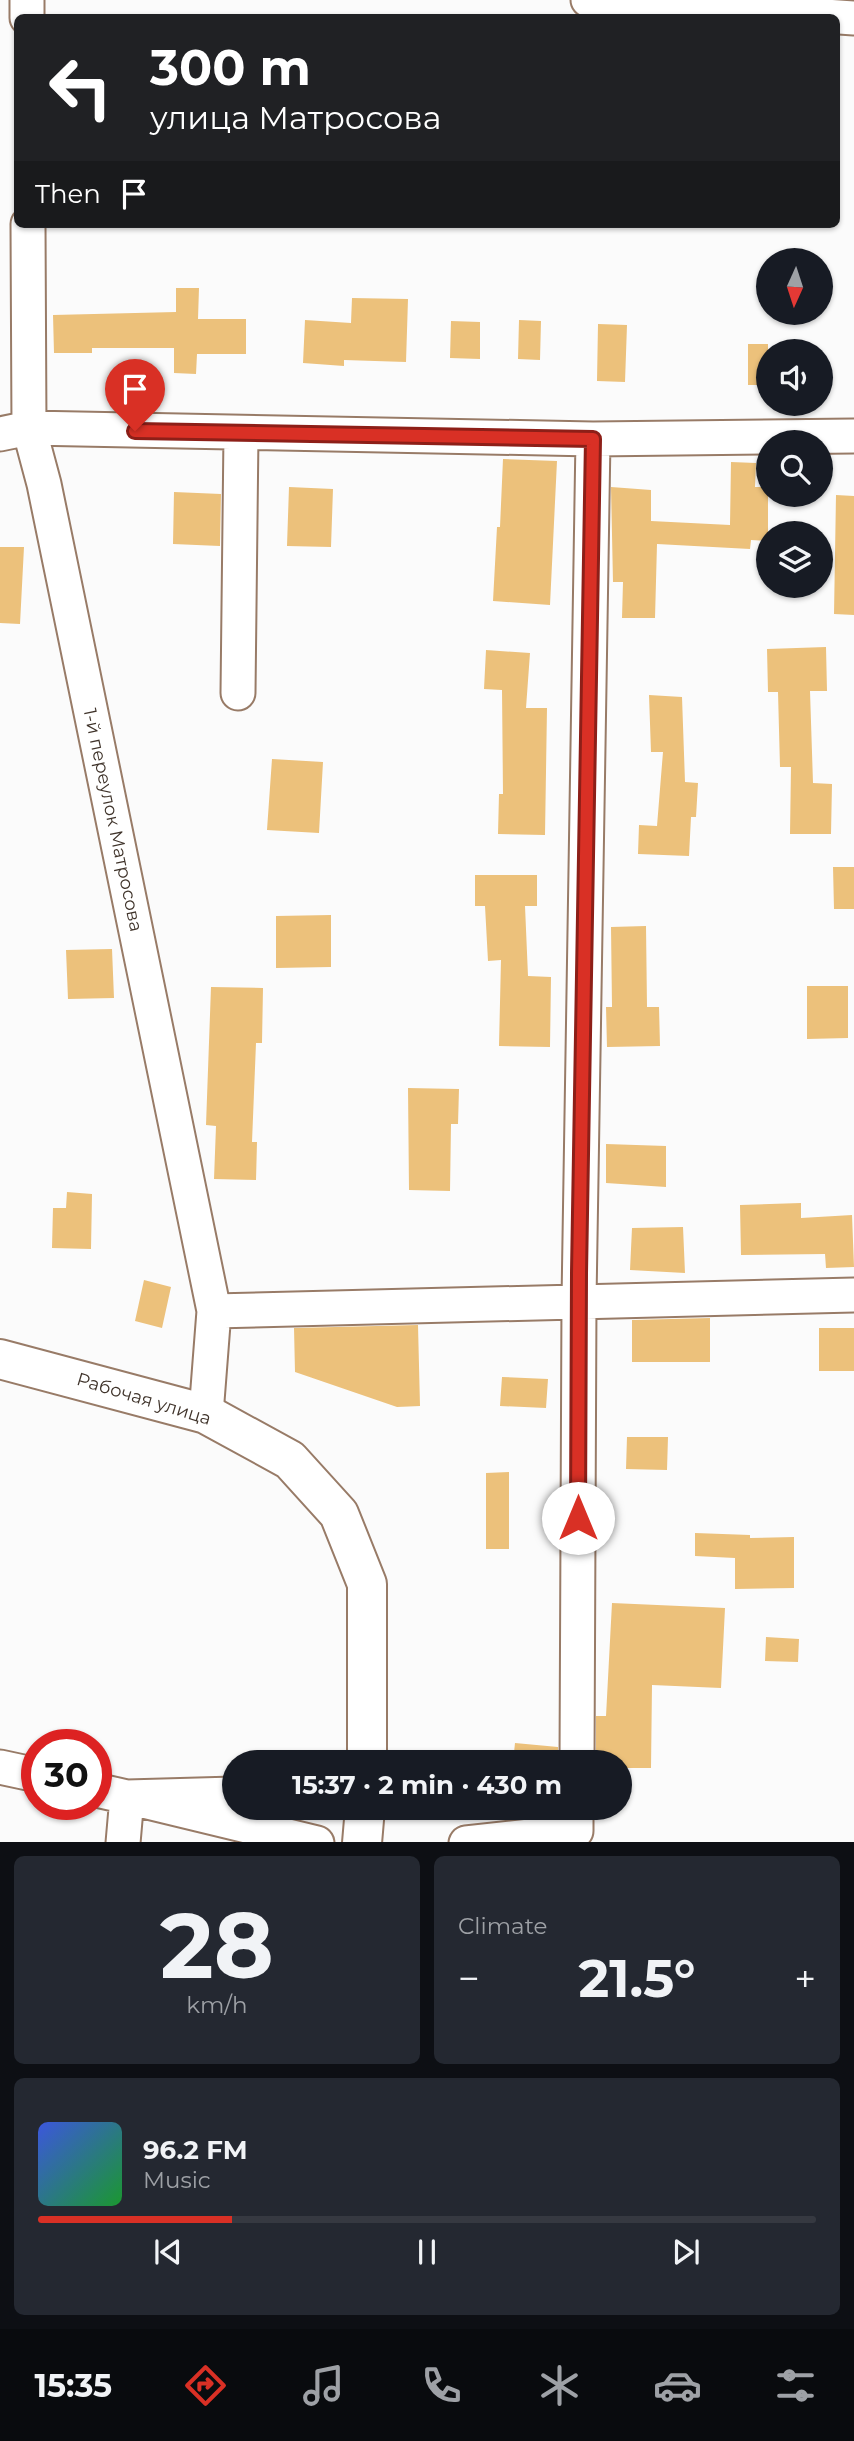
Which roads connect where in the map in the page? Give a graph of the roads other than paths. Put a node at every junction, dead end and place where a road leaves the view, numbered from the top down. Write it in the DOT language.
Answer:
graph roads {
  1 [pos="588,0"];
  2 [pos="795,14"];
  3 [pos="28,228"];
  4 [pos="14,431"];
  5 [pos="241,433"];
  6 [pos="854,436"];
  7 [pos="593,439"];
  8 [pos="238,694"];
  9 [pos="854,1295"];
  10 [pos="579,1300"];
  11 [pos="214,1311"];
  12 [pos="0,1359"];
  13 [pos="206,1414"];
  14 [pos="367,1750"];
  15 [pos="577,1750"];
  16 [pos="0,1766"];
  17 [pos="21,1771"];
  18 [pos="112,1794"];
  19 [pos="112,1794"];
  20 [pos="222,1794"];
  21 [pos="112,1798"];
  22 [pos="364,1820"];
  23 [pos="576,1820"];
  24 [pos="123,1842"];
  25 [pos="313,1842"];
  26 [pos="362,1842"];
  27 [pos="475,1842"];
  1 -- 2 [label="street"];
  3 -- 4 [label="street, 1-й переулок Матросова"];
  4 -- 5 [label="street"];
  4 -- 11 [label="street, 1-й переулок Матросова"];
  5 -- 7 [label="street"];
  5 -- 8 [label="street"];
  6 -- 7 [label="street"];
  7 -- 10 [label="street"];
  9 -- 10 [label="street"];
  10 -- 11 [label="street"];
  10 -- 15 [label="street"];
  11 -- 13 [label="street, 1-й переулок Матросова"];
  12 -- 13 [label="main road, Рабочая улица"];
  13 -- 14 [label="main road, Рабочая улица"];
  16 -- 17 [label="street"];
  18 -- 20 [label="street"];
  19 -- 25 [label="street"];
  21 -- 24 [label="street"];
  22 -- 26 [label="main road"];
  23 -- 27 [label="street"];
}
